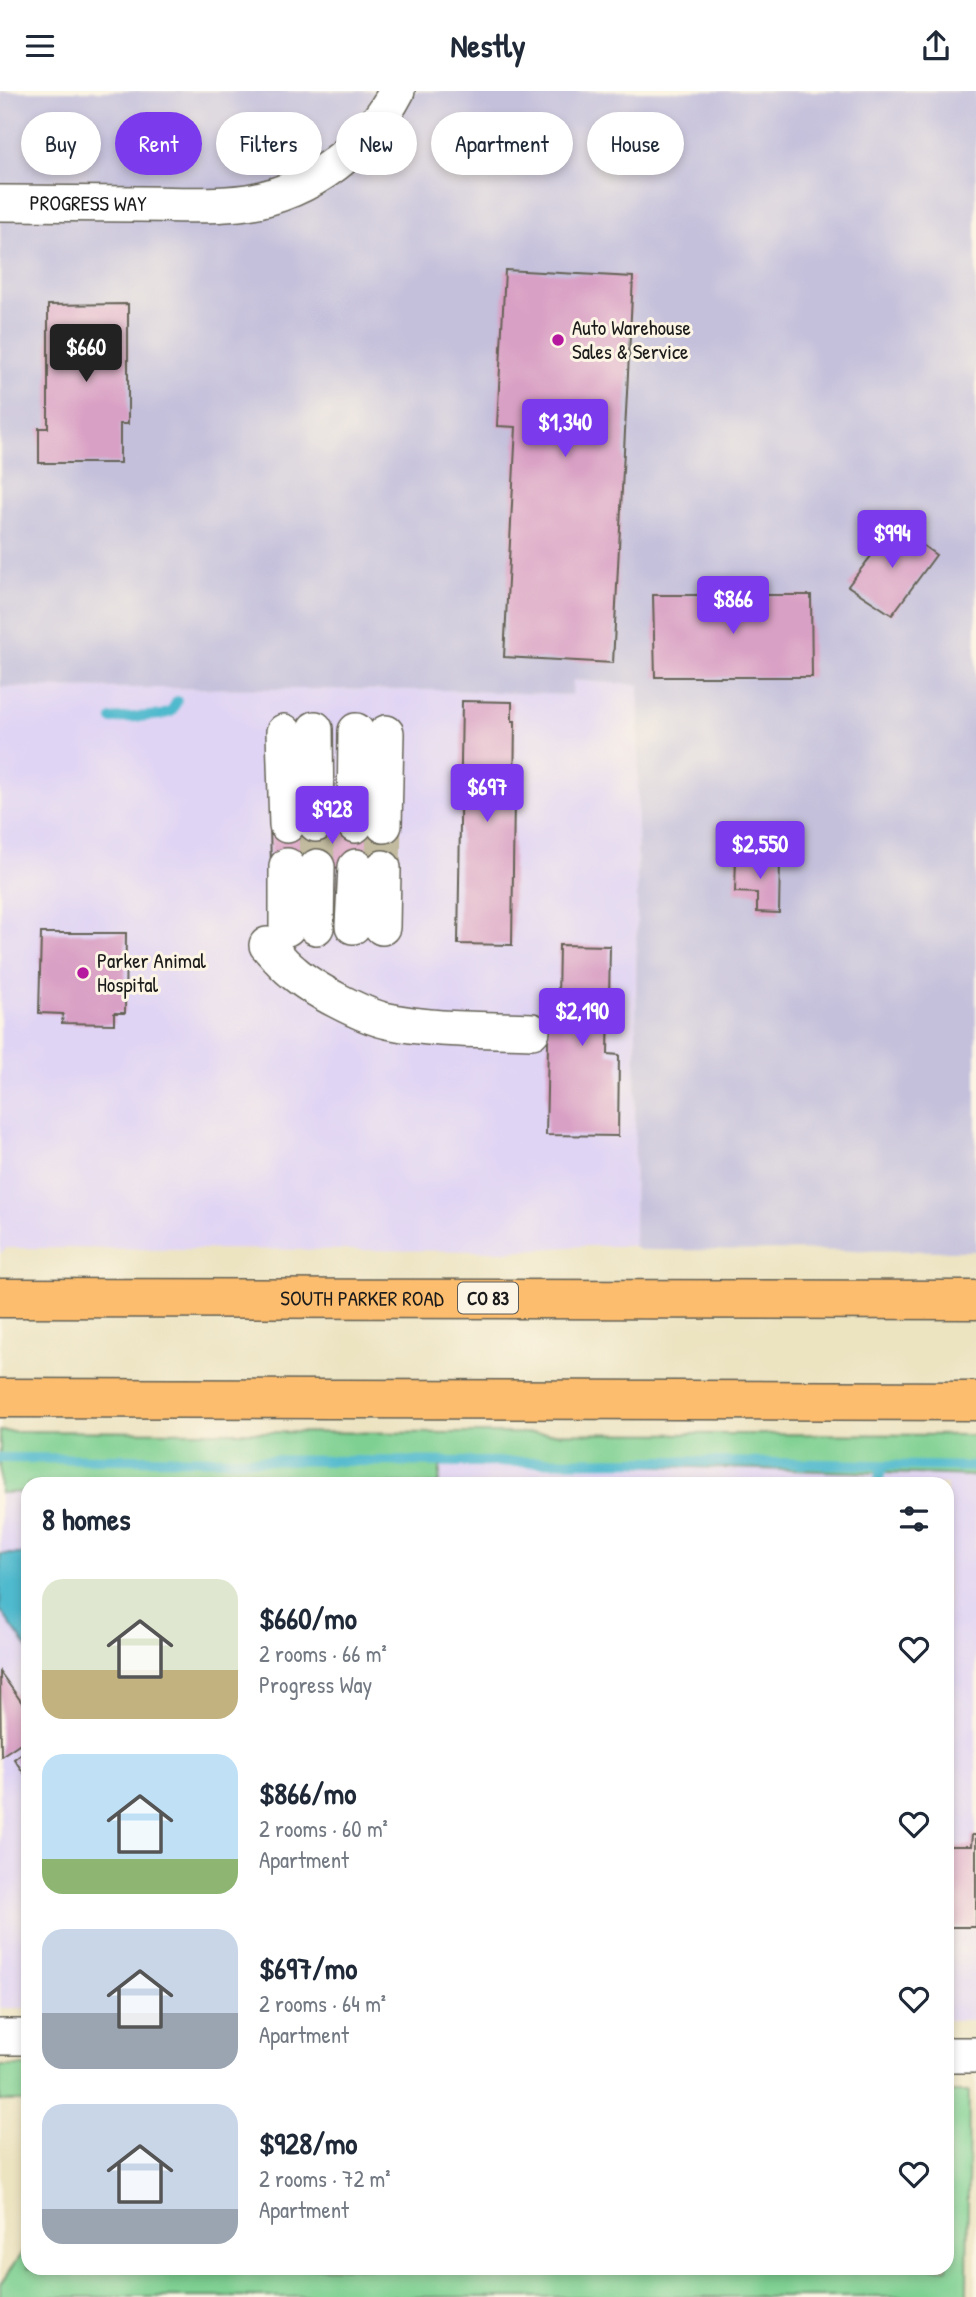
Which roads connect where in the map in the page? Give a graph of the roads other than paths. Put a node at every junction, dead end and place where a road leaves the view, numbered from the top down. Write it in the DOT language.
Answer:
graph roads {
  1 [pos="397,91"];
  2 [pos="0,202"];
  3 [pos="300,731"];
  4 [pos="371,732"];
  5 [pos="302,824"];
  6 [pos="369,825"];
  7 [pos="302,867"];
  8 [pos="369,867"];
  9 [pos="368,926"];
  10 [pos="532,1031"];
  11 [pos="0,1298"];
  12 [pos="976,1300"];
  13 [pos="0,1398"];
  14 [pos="976,1401"];
  15 [pos="0,2037"];
  16 [pos="21,2037"];
  17 [pos="954,2055"];
  18 [pos="976,2055"];
  1 -- 2 [label="street, PROGRESS WAY"];
  3 -- 5 [label="street"];
  4 -- 6 [label="street"];
  7 -- 10 [label="street"];
  8 -- 9 [label="street"];
  11 -- 12 [label="highway, SOUTH PARKER ROAD / CO 83"];
  13 -- 14 [label="highway"];
  15 -- 16 [label="street"];
  17 -- 18 [label="street"];
}
